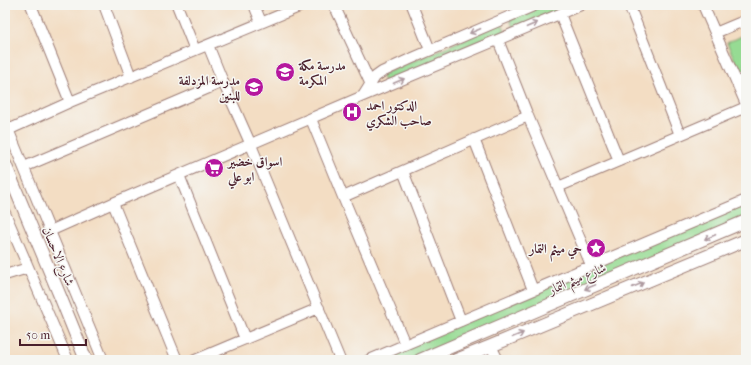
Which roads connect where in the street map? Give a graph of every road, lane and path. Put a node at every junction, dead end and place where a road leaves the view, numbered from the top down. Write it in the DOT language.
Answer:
graph roads {
  1 [pos="31,5"];
  2 [pos="104,5"];
  3 [pos="177,5"];
  4 [pos="254,5"];
  5 [pos="304,5"];
  6 [pos="334,5"];
  7 [pos="412,5"];
  8 [pos="536,5"];
  9 [pos="581,5"];
  10 [pos="629,5"];
  11 [pos="703,5"];
  12 [pos="560,14"];
  13 [pos="505,18"];
  14 [pos="746,20"];
  15 [pos="261,22"];
  16 [pos="715,33"];
  17 [pos="511,35"];
  18 [pos="498,40"];
  19 [pos="208,45"];
  20 [pos="195,50"];
  21 [pos="430,50"];
  22 [pos="131,77"];
  23 [pos="223,82"];
  24 [pos="373,87"];
  25 [pos="70,102"];
  26 [pos="746,104"];
  27 [pos="746,107"];
  28 [pos="528,116"];
  29 [pos="311,119"];
  30 [pos="6,126"];
  31 [pos="680,135"];
  32 [pos="474,139"];
  33 [pos="251,145"];
  34 [pos="619,161"];
  35 [pos="5,164"];
  36 [pos="24,167"];
  37 [pos="403,171"];
  38 [pos="179,175"];
  39 [pos="558,187"];
  40 [pos="343,197"];
  41 [pos="746,200"];
  42 [pos="113,203"];
  43 [pos="5,213"];
  44 [pos="746,221"];
  45 [pos="50,231"];
  46 [pos="746,240"];
  47 [pos="590,265"];
  48 [pos="28,268"];
  49 [pos="5,275"];
  50 [pos="533,290"];
  51 [pos="319,308"];
  52 [pos="461,321"];
  53 [pos="245,339"];
  54 [pos="405,344"];
  55 [pos="491,346"];
  56 [pos="68,360"];
  57 [pos="86,360"];
  58 [pos="103,360"];
  59 [pos="177,360"];
  60 [pos="195,360"];
  61 [pos="340,360"];
  62 [pos="369,360"];
  63 [pos="420,360"];
  64 [pos="456,360"];
  65 [pos="498,360"];
  1 -- 25 [label="street"];
  2 -- 22 [label="street"];
  3 -- 20 [label="street"];
  4 -- 15 [label="street"];
  5 -- 15 [label="street"];
  6 -- 24 [label="street"];
  7 -- 21 [label="street"];
  8 -- 13 [label="street"];
  9 -- 12 [label="street"];
  10 -- 31 [label="street"];
  11 -- 16 [label="street"];
  17 -- 12 [label="street, one-way"];
  12 -- 34 [label="street"];
  13 -- 17 [label="street"];
  13 -- 21 [label="street, one-way"];
  14 -- 16 [label="street"];
  15 -- 19 [label="street"];
  16 -- 26 [label="street"];
  17 -- 18 [label="street"];
  24 -- 18 [label="street, one-way"];
  18 -- 28 [label="street"];
  19 -- 20 [label="street"];
  19 -- 23 [label="street"];
  20 -- 22 [label="street"];
  21 -- 24 [label="street"];
  22 -- 25 [label="street"];
  23 -- 33 [label="street"];
  23 -- 36 [label="street"];
  24 -- 29 [label="street"];
  25 -- 30 [label="street"];
  27 -- 31 [label="street"];
  28 -- 32 [label="street"];
  28 -- 39 [label="street"];
  29 -- 33 [label="street"];
  29 -- 40 [label="street"];
  30 -- 36 [label="street"];
  31 -- 34 [label="street"];
  32 -- 37 [label="street"];
  32 -- 50 [label="street"];
  33 -- 38 [label="street"];
  33 -- 51 [label="street"];
  34 -- 39 [label="street"];
  35 -- 57 [label="street, شارع الاحسان"];
  36 -- 45 [label="street"];
  37 -- 40 [label="street"];
  37 -- 52 [label="street"];
  38 -- 42 [label="street"];
  38 -- 53 [label="street"];
  39 -- 47 [label="street"];
  40 -- 54 [label="street"];
  41 -- 47 [label="street"];
  42 -- 45 [label="street"];
  42 -- 59 [label="street"];
  43 -- 48 [label="street"];
  44 -- 63 [label="street, شارع ميثم التمار, one-way"];
  45 -- 58 [label="street"];
  55 -- 46 [label="street, one-way"];
  47 -- 50 [label="street"];
  48 -- 49 [label="street"];
  48 -- 56 [label="street"];
  50 -- 52 [label="street"];
  51 -- 53 [label="street"];
  51 -- 61 [label="street"];
  52 -- 54 [label="street"];
  53 -- 60 [label="street"];
  54 -- 62 [label="street"];
  55 -- 64 [label="street"];
  55 -- 65 [label="street"];
}
